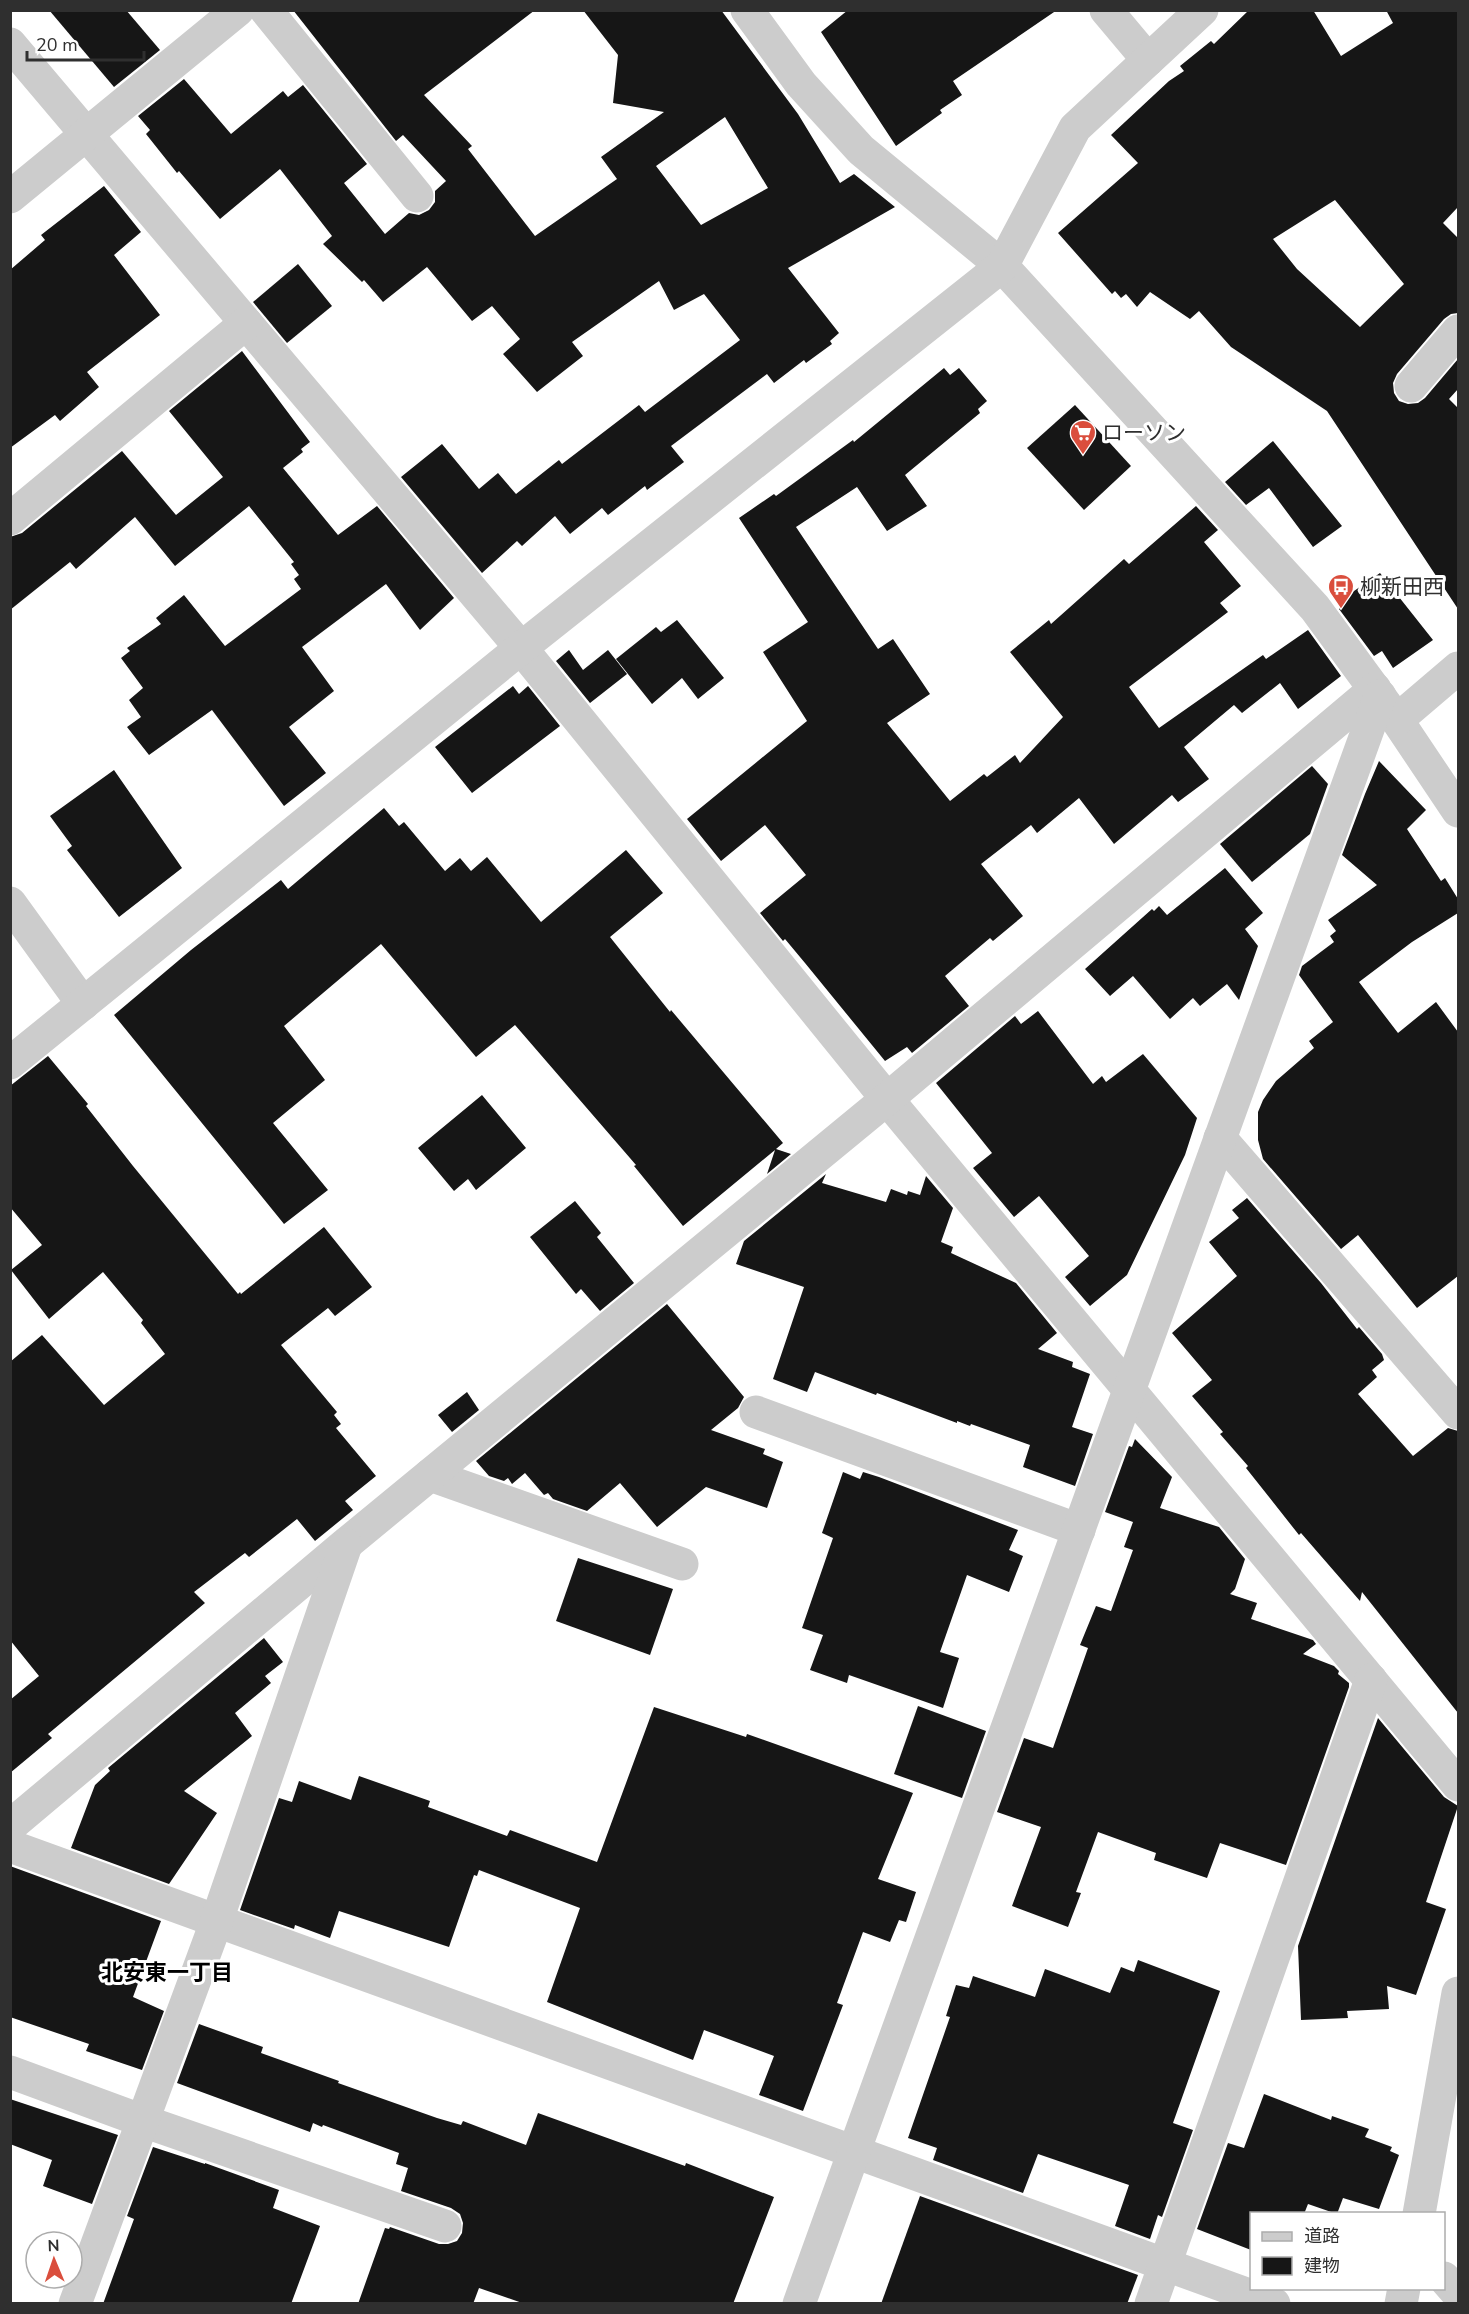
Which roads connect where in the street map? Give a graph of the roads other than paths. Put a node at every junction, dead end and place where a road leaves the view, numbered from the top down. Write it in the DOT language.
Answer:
graph roads {
  1 [pos="238,10"];
  2 [pos="266,10"];
  3 [pos="747,10"];
  4 [pos="1106,10"];
  5 [pos="1202,10"];
  6 [pos="10,44"];
  7 [pos="1148,60"];
  8 [pos="86,134"];
  9 [pos="417,196"];
  10 [pos="10,197"];
  11 [pos="1002,266"];
  12 [pos="246,323"];
  13 [pos="1458,331"];
  14 [pos="1411,386"];
  15 [pos="10,519"];
  16 [pos="521,648"];
  17 [pos="1458,668"];
  18 [pos="1384,701"];
  19 [pos="1458,811"];
  20 [pos="10,903"];
  21 [pos="83,1004"];
  22 [pos="10,1063"];
  23 [pos="888,1099"];
  24 [pos="1220,1138"];
  25 [pos="1129,1389"];
  26 [pos="756,1412"];
  27 [pos="1458,1413"];
  28 [pos="430,1475"];
  29 [pos="1079,1530"];
  30 [pos="346,1544"];
  31 [pos="682,1564"];
  32 [pos="1371,1680"];
  33 [pos="1458,1785"];
  34 [pos="10,1826"];
  35 [pos="10,1846"];
  36 [pos="217,1920"];
  37 [pos="1458,1994"];
  38 [pos="10,2072"];
  39 [pos="143,2121"];
  40 [pos="855,2152"];
  41 [pos="1419,2212"];
  42 [pos="446,2226"];
  43 [pos="1166,2264"];
  44 [pos="1445,2280"];
  45 [pos="1458,2294"];
  46 [pos="75,2304"];
  47 [pos="799,2304"];
  48 [pos="1151,2304"];
  49 [pos="1274,2304"];
  1 -- 8 [label="street"];
  2 -- 9 [label="street"];
  3 -- 11 [label="street"];
  4 -- 7 [label="street"];
  5 -- 7 [label="street"];
  6 -- 8 [label="street"];
  7 -- 11 [label="street"];
  8 -- 10 [label="street"];
  8 -- 12 [label="street"];
  11 -- 16 [label="street"];
  11 -- 18 [label="street"];
  12 -- 15 [label="street"];
  12 -- 16 [label="street"];
  13 -- 14 [label="street"];
  16 -- 21 [label="street"];
  16 -- 23 [label="street"];
  17 -- 18 [label="street"];
  18 -- 19 [label="street"];
  18 -- 23 [label="street"];
  18 -- 24 [label="street"];
  20 -- 21 [label="street"];
  21 -- 22 [label="street"];
  23 -- 25 [label="street"];
  23 -- 28 [label="street"];
  24 -- 25 [label="street"];
  24 -- 27 [label="street"];
  25 -- 29 [label="street"];
  25 -- 32 [label="street"];
  26 -- 29 [label="street"];
  28 -- 30 [label="street"];
  28 -- 31 [label="street"];
  29 -- 40 [label="street"];
  30 -- 34 [label="street"];
  30 -- 36 [label="street"];
  32 -- 33 [label="street"];
  32 -- 43 [label="street"];
  35 -- 36 [label="street"];
  36 -- 39 [label="street"];
  36 -- 40 [label="street"];
  37 -- 41 [label="street"];
  38 -- 39 [label="street"];
  39 -- 42 [label="street"];
  39 -- 46 [label="street"];
  40 -- 43 [label="street"];
  40 -- 47 [label="street"];
  43 -- 48 [label="street"];
  43 -- 49 [label="street"];
  44 -- 45 [label="street"];
}
